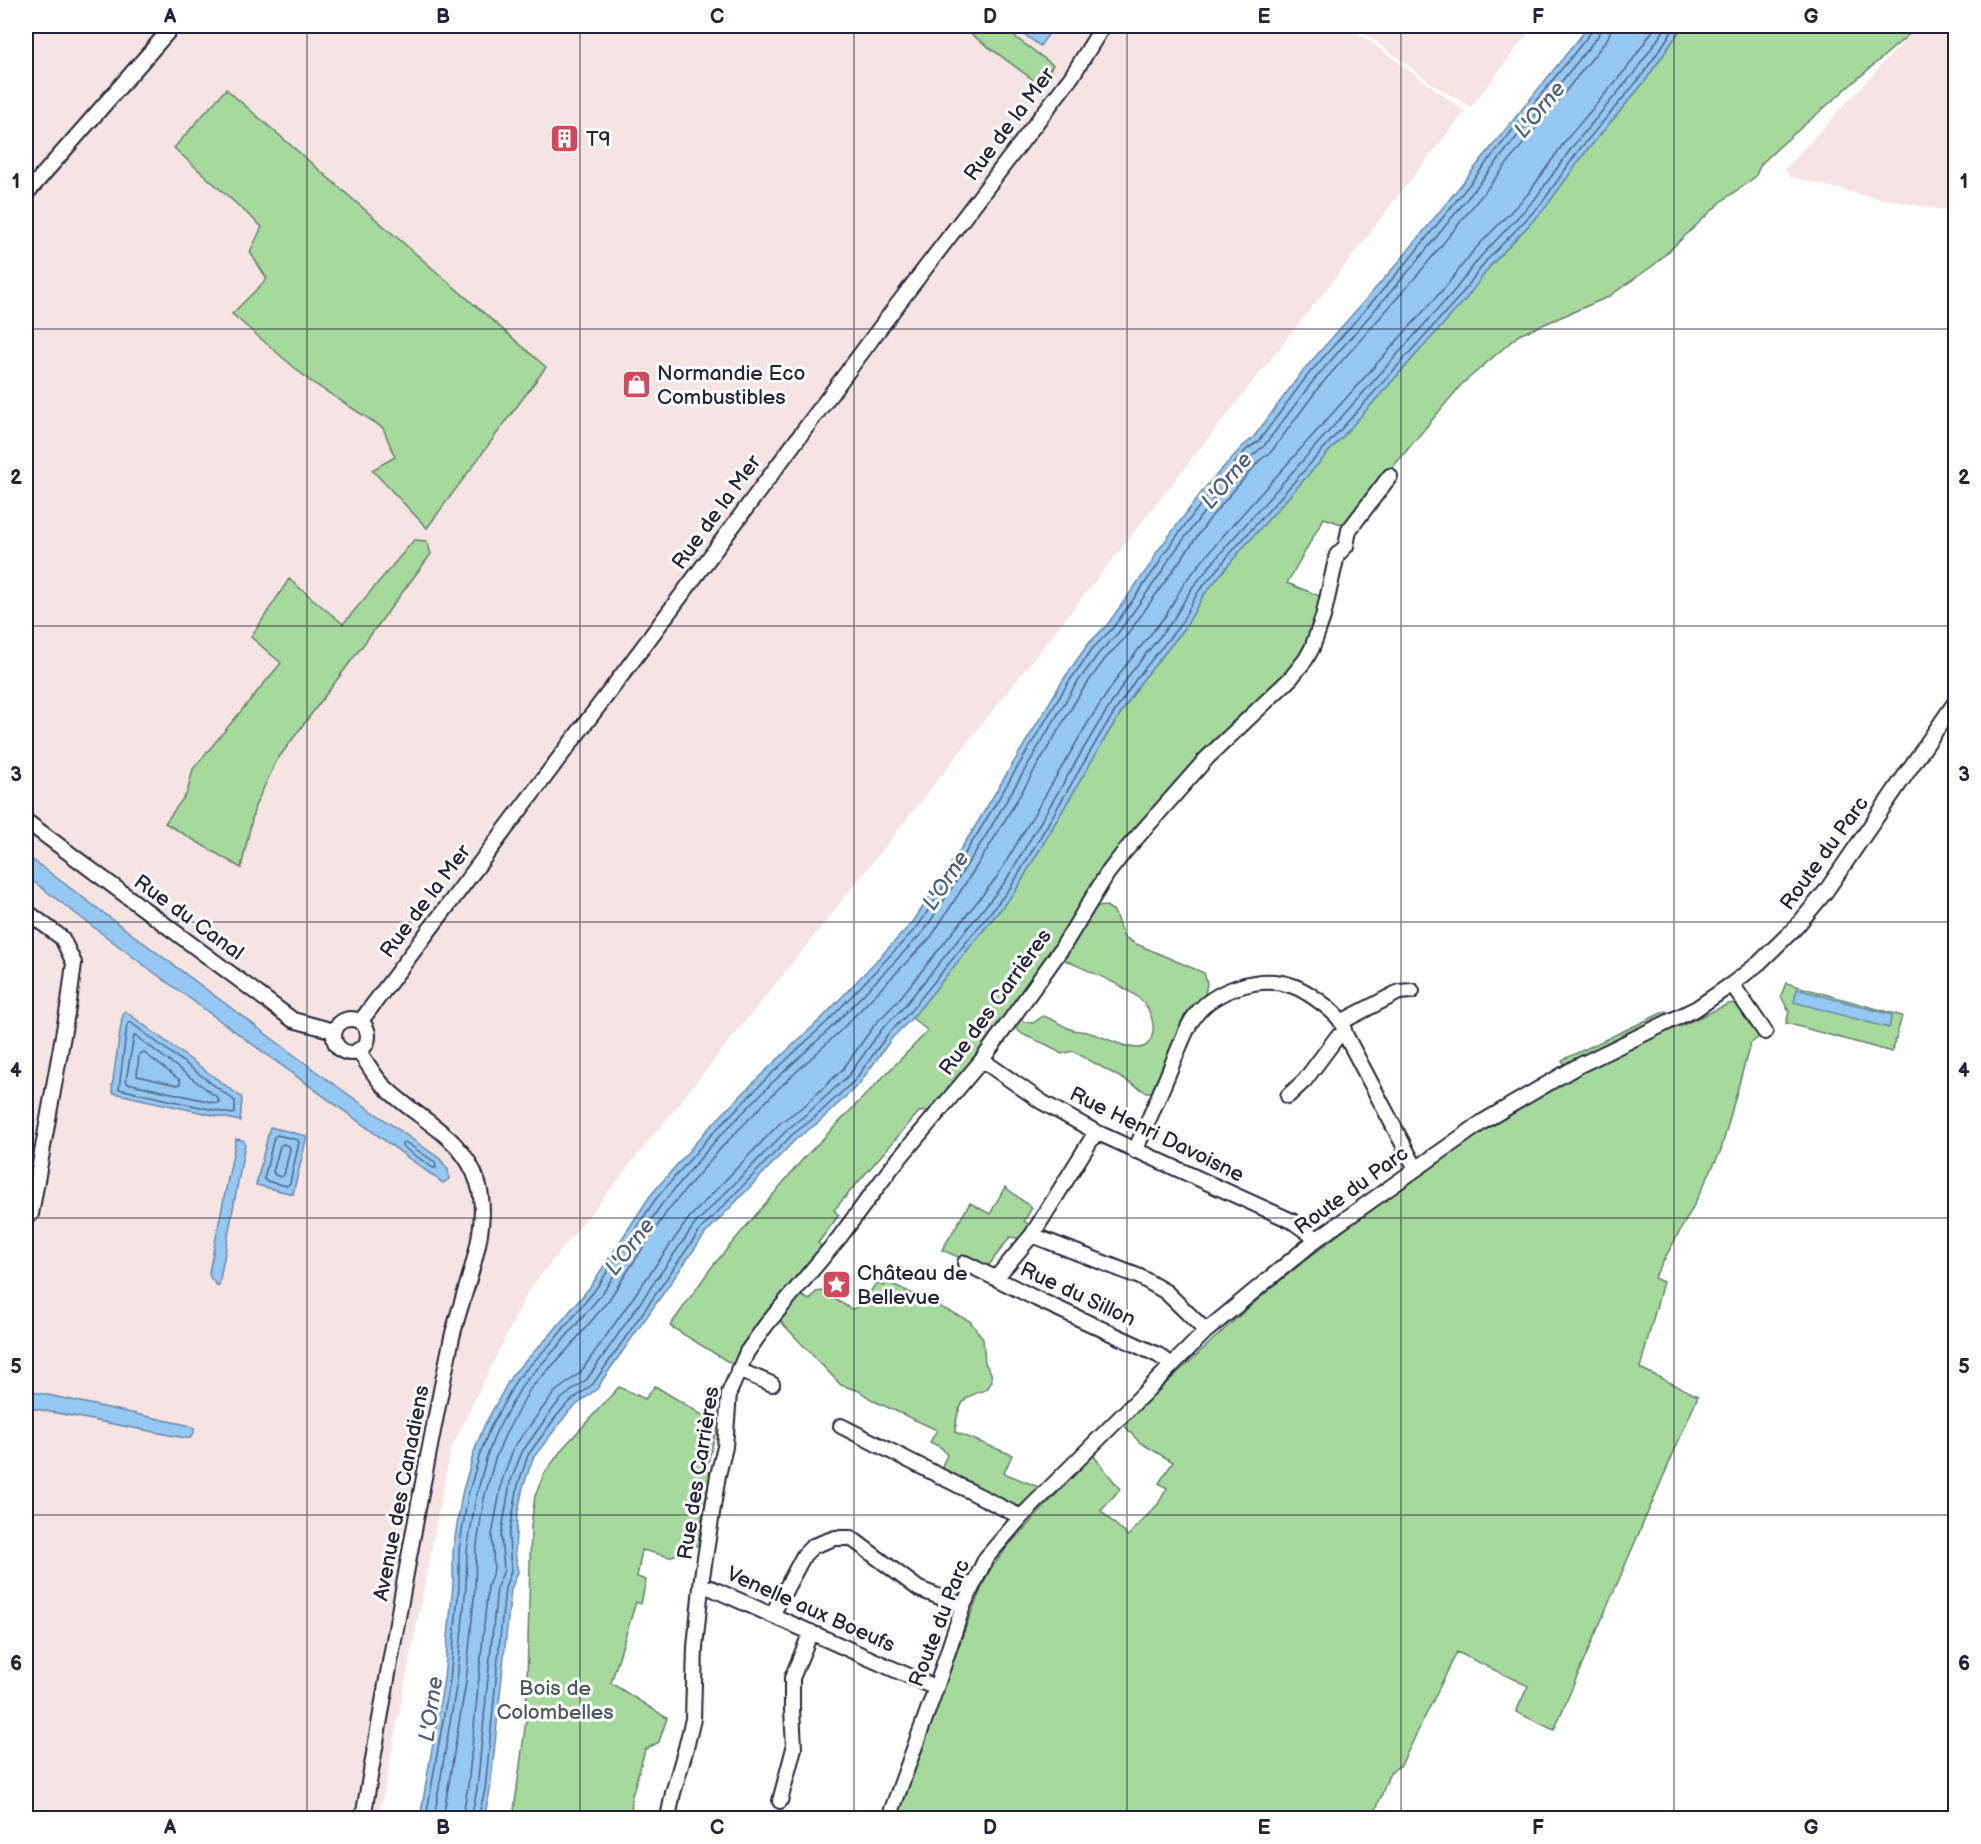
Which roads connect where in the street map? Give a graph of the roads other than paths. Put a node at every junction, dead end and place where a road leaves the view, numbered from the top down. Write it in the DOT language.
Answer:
graph roads {
  1 [pos="173,26"];
  2 [pos="1103,26"];
  3 [pos="26,194"];
  4 [pos="1390,476"];
  5 [pos="1956,701"];
  6 [pos="26,821"];
  7 [pos="26,911"];
  8 [pos="1732,984"];
  9 [pos="1412,991"];
  10 [pos="360,1022"];
  11 [pos="1343,1028"];
  12 [pos="334,1031"];
  13 [pos="1765,1032"];
  14 [pos="358,1050"];
  15 [pos="982,1060"];
  16 [pos="1288,1096"];
  17 [pos="1096,1132"];
  18 [pos="1135,1151"];
  19 [pos="1417,1168"];
  20 [pos="31,1214"];
  21 [pos="1032,1235"];
  22 [pos="1317,1239"];
  23 [pos="965,1263"];
  24 [pos="996,1278"];
  25 [pos="1206,1330"];
  26 [pos="1172,1365"];
  27 [pos="738,1370"];
  28 [pos="772,1384"];
  29 [pos="842,1426"];
  30 [pos="1021,1517"];
  31 [pos="701,1586"];
  32 [pos="963,1606"];
  33 [pos="772,1615"];
  34 [pos="811,1632"];
  35 [pos="936,1688"];
  36 [pos="780,1801"];
  37 [pos="363,1818"];
  38 [pos="668,1818"];
  39 [pos="889,1818"];
  1 -- 3 [label="street"];
  2 -- 10 [label="street, Rue de la Mer"];
  4 -- 15 [label="street, Rue des Carrières"];
  5 -- 8 [label="street, Route du Parc"];
  6 -- 12 [label="street, Rue du Canal"];
  7 -- 20 [label="street"];
  8 -- 13 [label="street"];
  8 -- 19 [label="street, Route du Parc"];
  9 -- 11 [label="street"];
  10 -- 12 [label="street"];
  10 -- 14 [label="street"];
  11 -- 16 [label="street"];
  11 -- 18 [label="street"];
  11 -- 19 [label="street"];
  12 -- 14 [label="street"];
  14 -- 37 [label="street, Avenue des Canadiens"];
  15 -- 17 [label="street, Rue Henri Davoisne"];
  15 -- 27 [label="street, Rue des Carrières"];
  17 -- 18 [label="street, Rue Henri Davoisne"];
  17 -- 21 [label="street"];
  18 -- 22 [label="street, Rue Henri Davoisne"];
  19 -- 22 [label="street, Route du Parc"];
  21 -- 24 [label="street"];
  21 -- 25 [label="street"];
  22 -- 25 [label="street, Route du Parc"];
  23 -- 24 [label="street, Rue du Sillon"];
  24 -- 26 [label="street, Rue du Sillon"];
  25 -- 26 [label="street, Route du Parc"];
  26 -- 30 [label="street, Route du Parc"];
  27 -- 28 [label="street"];
  27 -- 31 [label="street, Rue des Carrières"];
  29 -- 30 [label="street"];
  30 -- 32 [label="street, Route du Parc"];
  31 -- 33 [label="street, Venelle aux Boeufs"];
  31 -- 38 [label="street, Rue des Carrières"];
  32 -- 33 [label="street"];
  32 -- 35 [label="street, Route du Parc"];
  33 -- 34 [label="street, Venelle aux Boeufs"];
  34 -- 35 [label="street, Venelle aux Boeufs"];
  34 -- 36 [label="street"];
  35 -- 39 [label="street, Route du Parc"];
}
